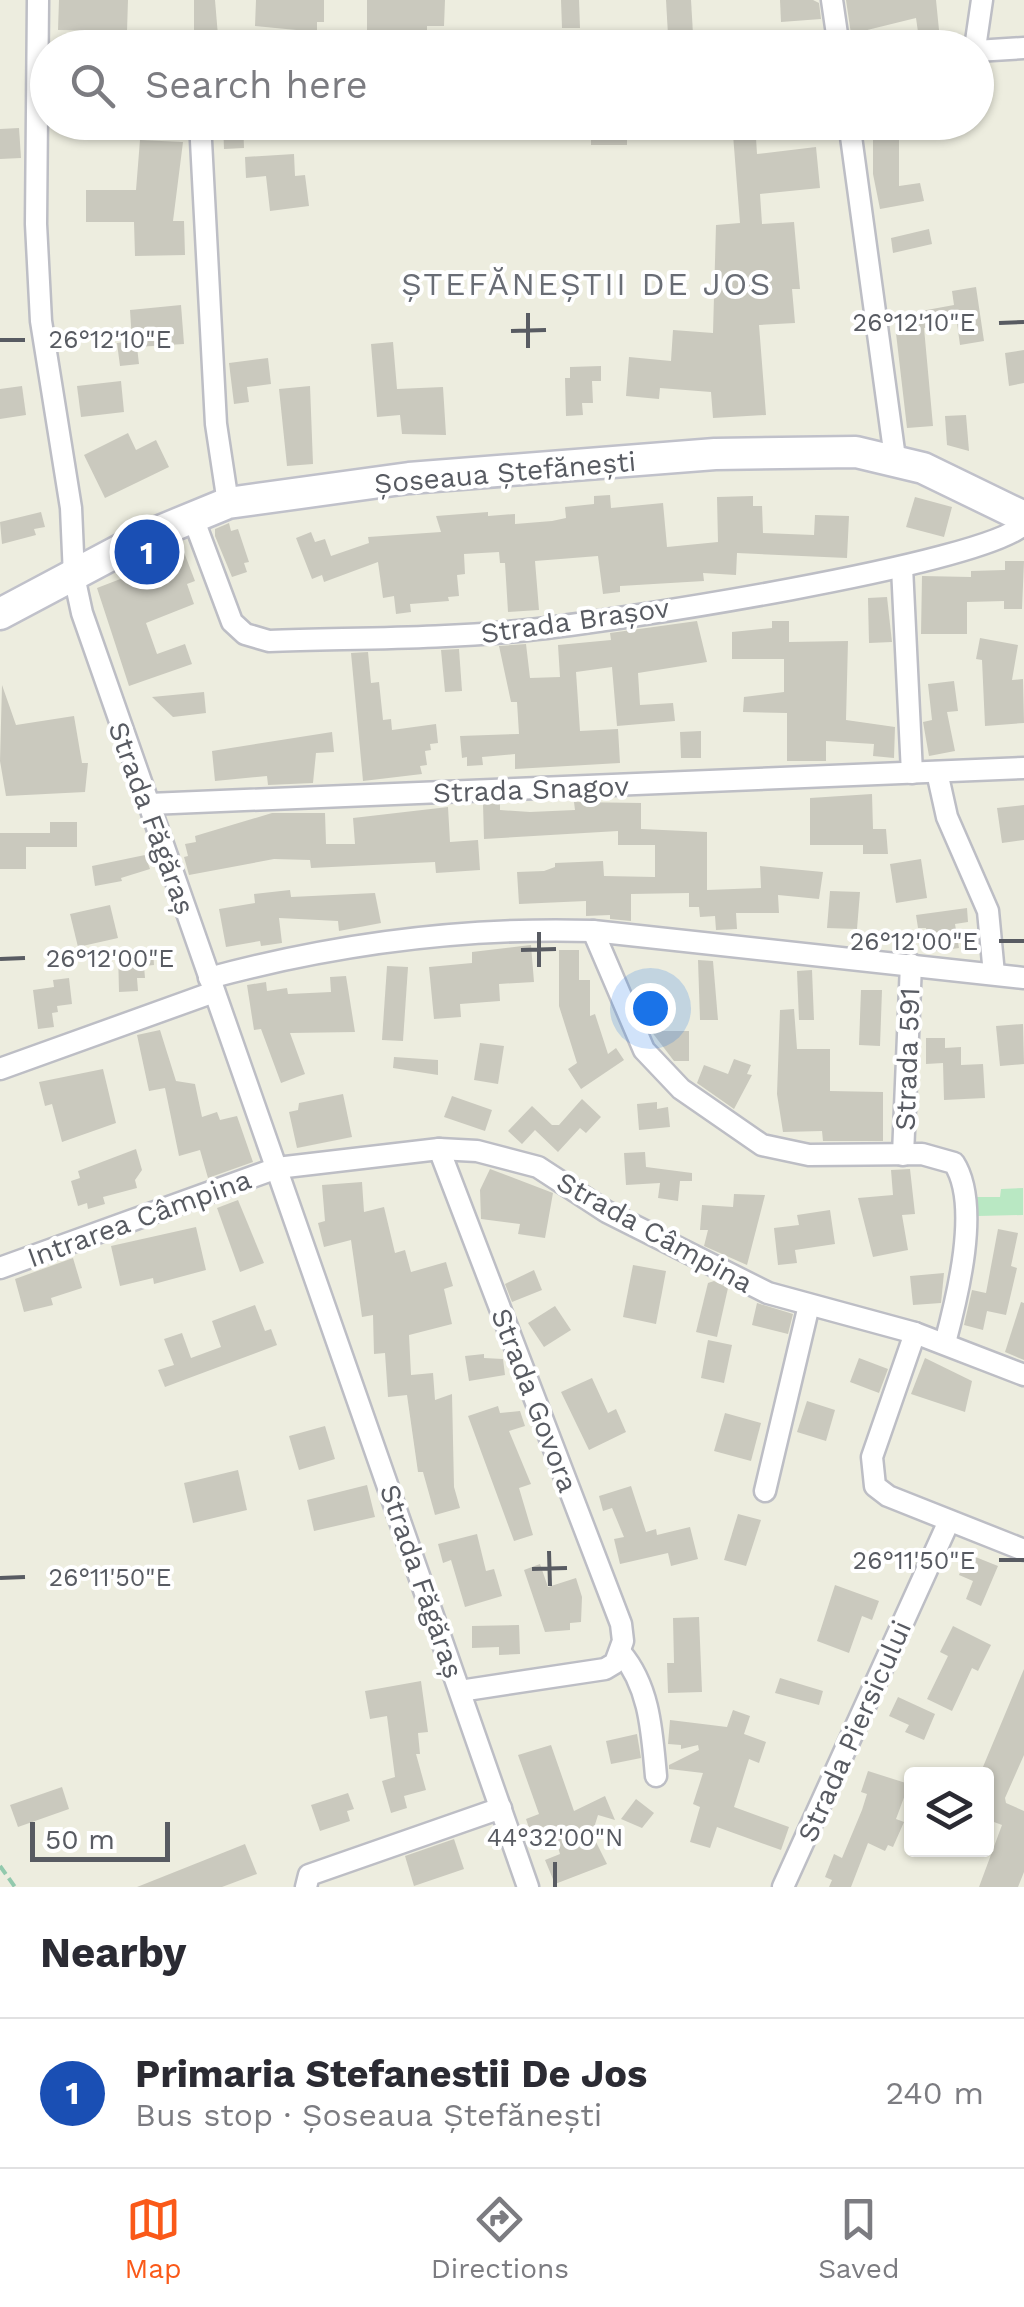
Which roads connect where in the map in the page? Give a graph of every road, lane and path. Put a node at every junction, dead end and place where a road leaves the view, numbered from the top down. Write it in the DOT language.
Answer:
graph roads {
  1 [pos="38,0"];
  2 [pos="832,0"];
  3 [pos="982,0"];
  4 [pos="40,30"];
  5 [pos="836,30"];
  6 [pos="978,30"];
  7 [pos="1024,48"];
  8 [pos="994,49"];
  9 [pos="39,140"];
  10 [pos="201,140"];
  11 [pos="851,140"];
  12 [pos="895,458"];
  13 [pos="228,502"];
  14 [pos="192,515"];
  15 [pos="1024,520"];
  16 [pos="902,567"];
  17 [pos="74,576"];
  18 [pos="0,614"];
  19 [pos="1024,768"];
  20 [pos="937,772"];
  21 [pos="912,773"];
  22 [pos="149,804"];
  23 [pos="593,931"];
  24 [pos="911,964"];
  25 [pos="994,974"];
  26 [pos="1024,978"];
  27 [pos="211,985"];
  28 [pos="0,1069"];
  29 [pos="438,1149"];
  30 [pos="903,1154"];
  31 [pos="277,1168"];
  32 [pos="0,1268"];
  33 [pos="809,1305"];
  34 [pos="914,1333"];
  35 [pos="945,1343"];
  36 [pos="1024,1375"];
  37 [pos="765,1491"];
  38 [pos="949,1521"];
  39 [pos="1024,1550"];
  40 [pos="621,1653"];
  41 [pos="460,1691"];
  42 [pos="656,1776"];
  43 [pos="501,1808"];
  44 [pos="0,1866"];
  45 [pos="14,1887"];
  46 [pos="306,1887"];
  47 [pos="528,1887"];
  48 [pos="783,1887"];
  1 -- 4 [label="street, Strada Făgăraș"];
  2 -- 5 [label="street"];
  3 -- 6 [label="street"];
  7 -- 8 [label="street"];
  9 -- 17 [label="street, Strada Făgăraș"];
  10 -- 13 [label="street"];
  11 -- 12 [label="street"];
  12 -- 13 [label="main road, Șoseaua Ștefănești"];
  12 -- 15 [label="main road, Șoseaua Ștefănești"];
  13 -- 14 [label="main road, Șoseaua Ștefănești"];
  14 -- 16 [label="street, Strada Brașov"];
  14 -- 17 [label="main road, Șoseaua Ștefănești"];
  15 -- 16 [label="street, Strada Brașov"];
  16 -- 21 [label="street"];
  17 -- 18 [label="main road, Șoseaua Ștefănești"];
  17 -- 22 [label="street, Strada Făgăraș"];
  19 -- 20 [label="street, Strada Snagov"];
  20 -- 21 [label="street, Strada Snagov"];
  20 -- 25 [label="street"];
  21 -- 22 [label="street, Strada Snagov"];
  22 -- 27 [label="street, Strada Făgăraș"];
  23 -- 24 [label="street"];
  23 -- 27 [label="street"];
  23 -- 30 [label="street"];
  24 -- 25 [label="street"];
  24 -- 30 [label="street, Strada 591"];
  25 -- 26 [label="street"];
  27 -- 28 [label="street"];
  27 -- 31 [label="street, Strada Făgăraș"];
  29 -- 31 [label="street, Strada Câmpina"];
  29 -- 33 [label="street, Strada Câmpina"];
  29 -- 40 [label="street, Strada Govora"];
  30 -- 35 [label="street, Strada 591"];
  31 -- 32 [label="street, Intrarea Câmpina"];
  31 -- 41 [label="street, Strada Făgăraș"];
  33 -- 34 [label="street, Strada Câmpina"];
  33 -- 37 [label="street"];
  34 -- 35 [label="street, Strada Câmpina"];
  34 -- 38 [label="street"];
  35 -- 36 [label="street, Strada Câmpina"];
  38 -- 39 [label="street"];
  38 -- 48 [label="street, Strada Piersicului"];
  40 -- 41 [label="street"];
  40 -- 42 [label="street, Strada Govora"];
  41 -- 43 [label="street, Strada Făgăraș"];
  43 -- 46 [label="street"];
  43 -- 47 [label="street, Strada Făgăraș"];
  44 -- 45 [label="path"];
}
